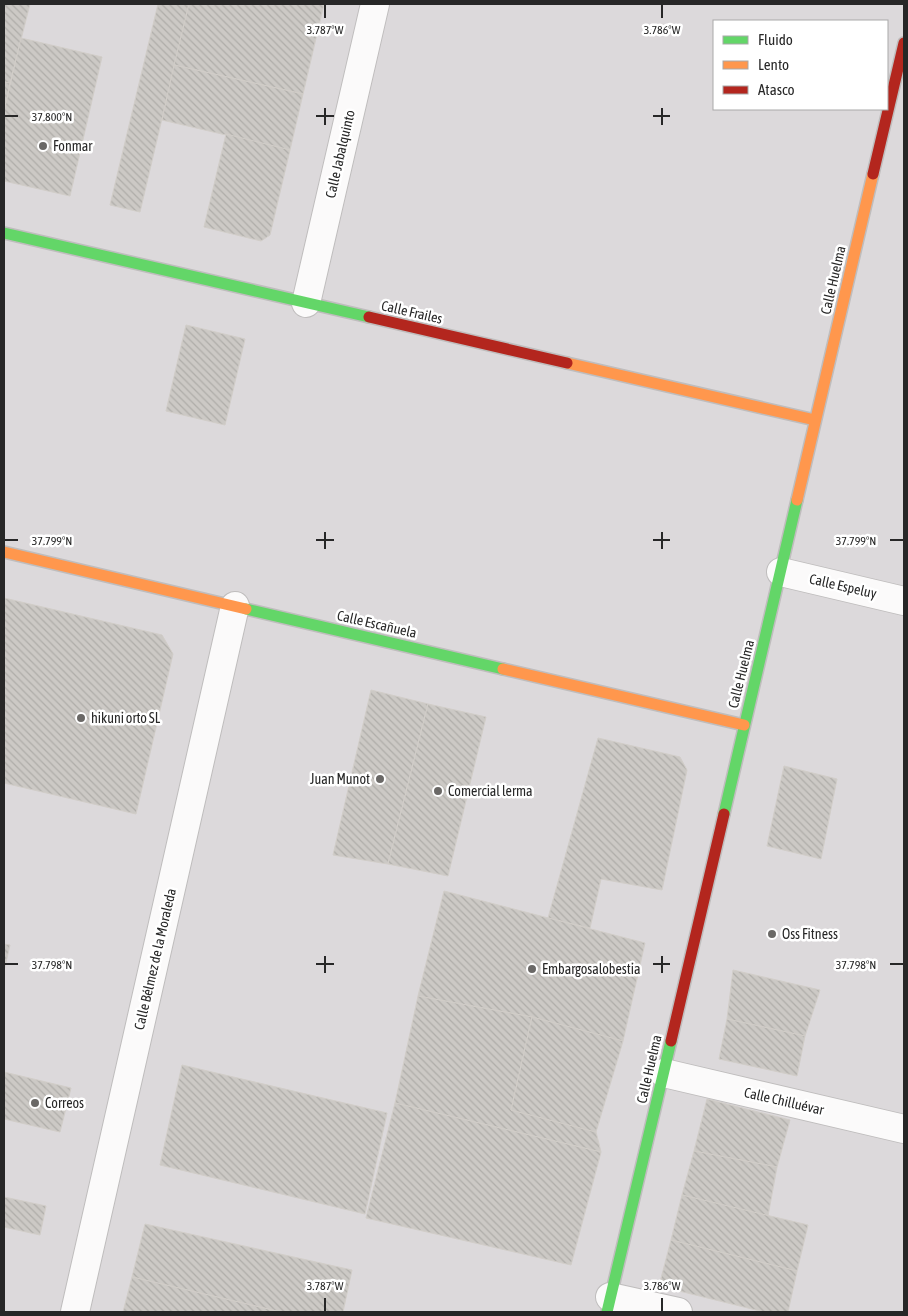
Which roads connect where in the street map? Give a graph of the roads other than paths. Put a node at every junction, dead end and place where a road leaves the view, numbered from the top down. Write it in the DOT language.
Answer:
graph roads {
  1 [pos="375,4"];
  2 [pos="904,43"];
  3 [pos="4,233"];
  4 [pos="306,303"];
  5 [pos="815,420"];
  6 [pos="4,552"];
  7 [pos="781,572"];
  8 [pos="904,601"];
  9 [pos="235,606"];
  10 [pos="744,725"];
  11 [pos="664,1073"];
  12 [pos="904,1129"];
  13 [pos="609,1304"];
  14 [pos="75,1312"];
  15 [pos="678,1312"];
  1 -- 4 [label="street, Calle Jabalquinto"];
  2 -- 5 [label="street, Calle Huelma"];
  3 -- 4 [label="street, Calle Frailes"];
  4 -- 5 [label="street, Calle Frailes"];
  5 -- 7 [label="street, Calle Huelma"];
  6 -- 9 [label="street, Calle Escañuela"];
  7 -- 8 [label="street, Calle Espeluy"];
  7 -- 10 [label="street, Calle Huelma"];
  9 -- 10 [label="street, Calle Escañuela"];
  9 -- 14 [label="street, Calle Bélmez de la Moraleda"];
  10 -- 11 [label="street, Calle Huelma"];
  11 -- 12 [label="street, Calle Chilluévar"];
  11 -- 13 [label="street, Calle Huelma"];
  13 -- 15 [label="street"];
}
